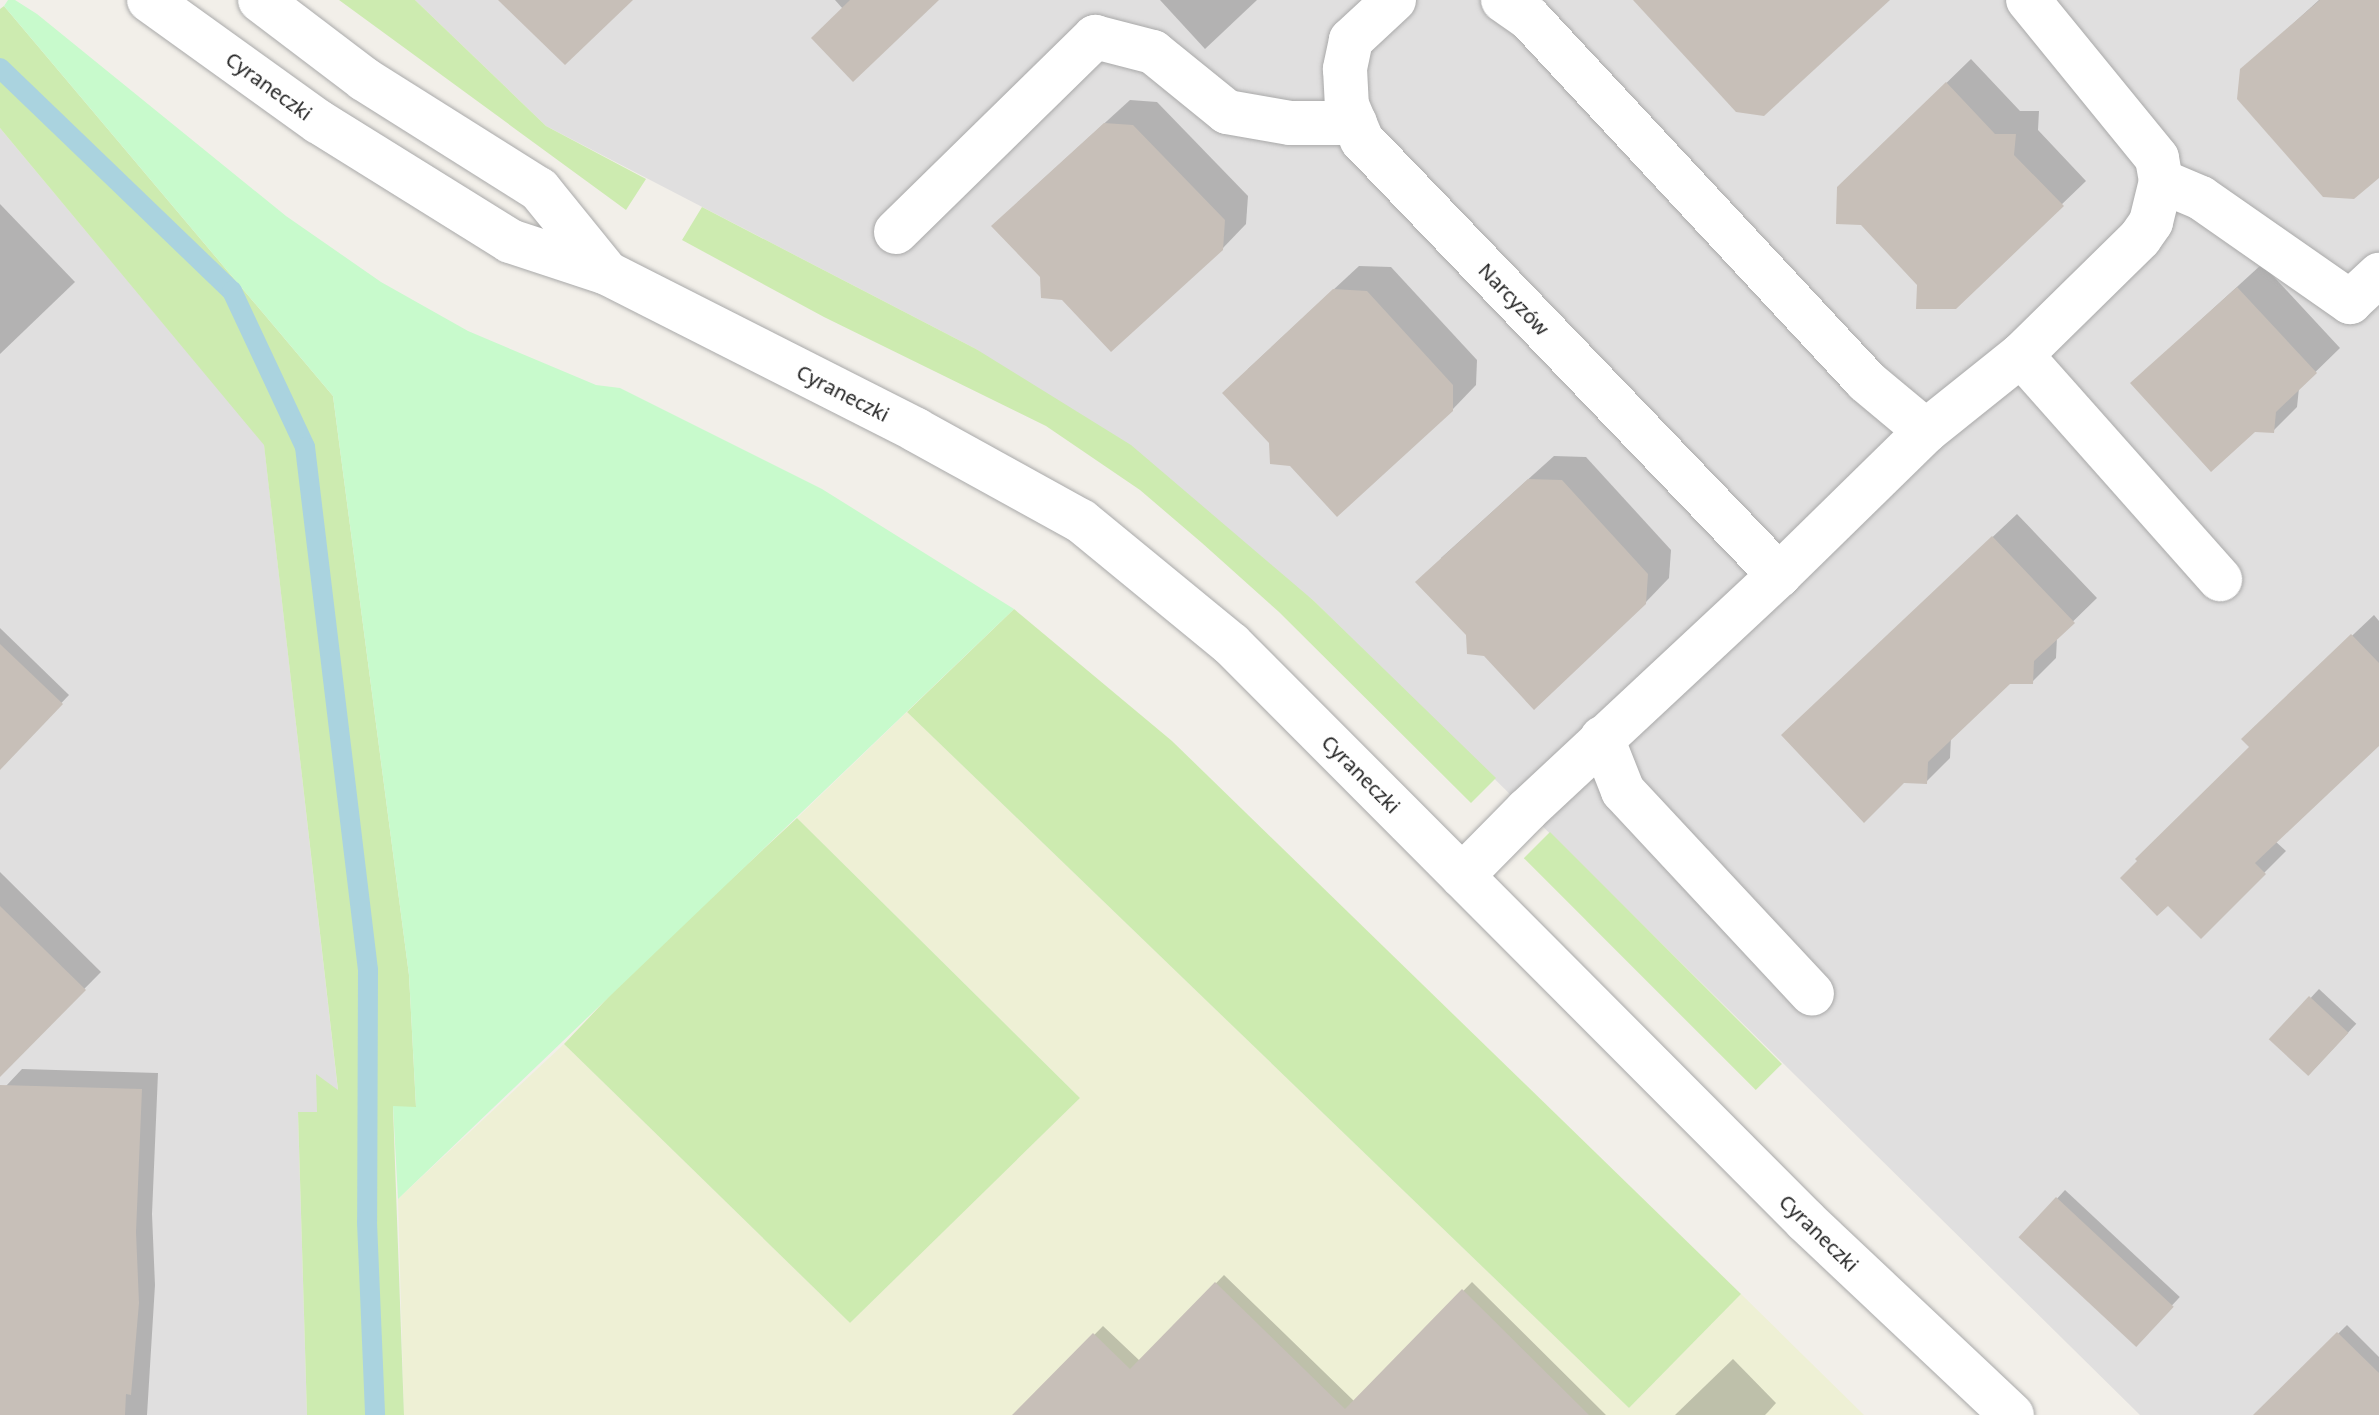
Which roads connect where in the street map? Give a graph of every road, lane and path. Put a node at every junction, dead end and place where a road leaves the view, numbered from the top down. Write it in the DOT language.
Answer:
graph roads {
  1 [pos="149,0"];
  2 [pos="260,0"];
  3 [pos="1394,0"];
  4 [pos="1503,0"];
  5 [pos="2028,0"];
  6 [pos="1355,123"];
  7 [pos="2161,181"];
  8 [pos="896,232"];
  9 [pos="607,273"];
  10 [pos="2379,275"];
  11 [pos="2021,355"];
  12 [pos="1926,431"];
  13 [pos="1779,575"];
  14 [pos="2220,579"];
  15 [pos="1602,738"];
  16 [pos="1462,876"];
  17 [pos="1812,994"];
  18 [pos="2012,1415"];
  1 -- 9 [label="street, Cyraneczki"];
  2 -- 9 [label="street, Cyraneczki"];
  3 -- 6 [label="street, Narcyzów"];
  4 -- 12 [label="street"];
  5 -- 7 [label="street"];
  6 -- 8 [label="street"];
  6 -- 13 [label="street, Narcyzów"];
  7 -- 10 [label="street"];
  7 -- 11 [label="street"];
  9 -- 16 [label="street, Cyraneczki"];
  11 -- 12 [label="street"];
  11 -- 14 [label="street"];
  12 -- 13 [label="street"];
  13 -- 15 [label="street"];
  15 -- 16 [label="street"];
  15 -- 17 [label="street"];
  16 -- 18 [label="street, Cyraneczki"];
}
